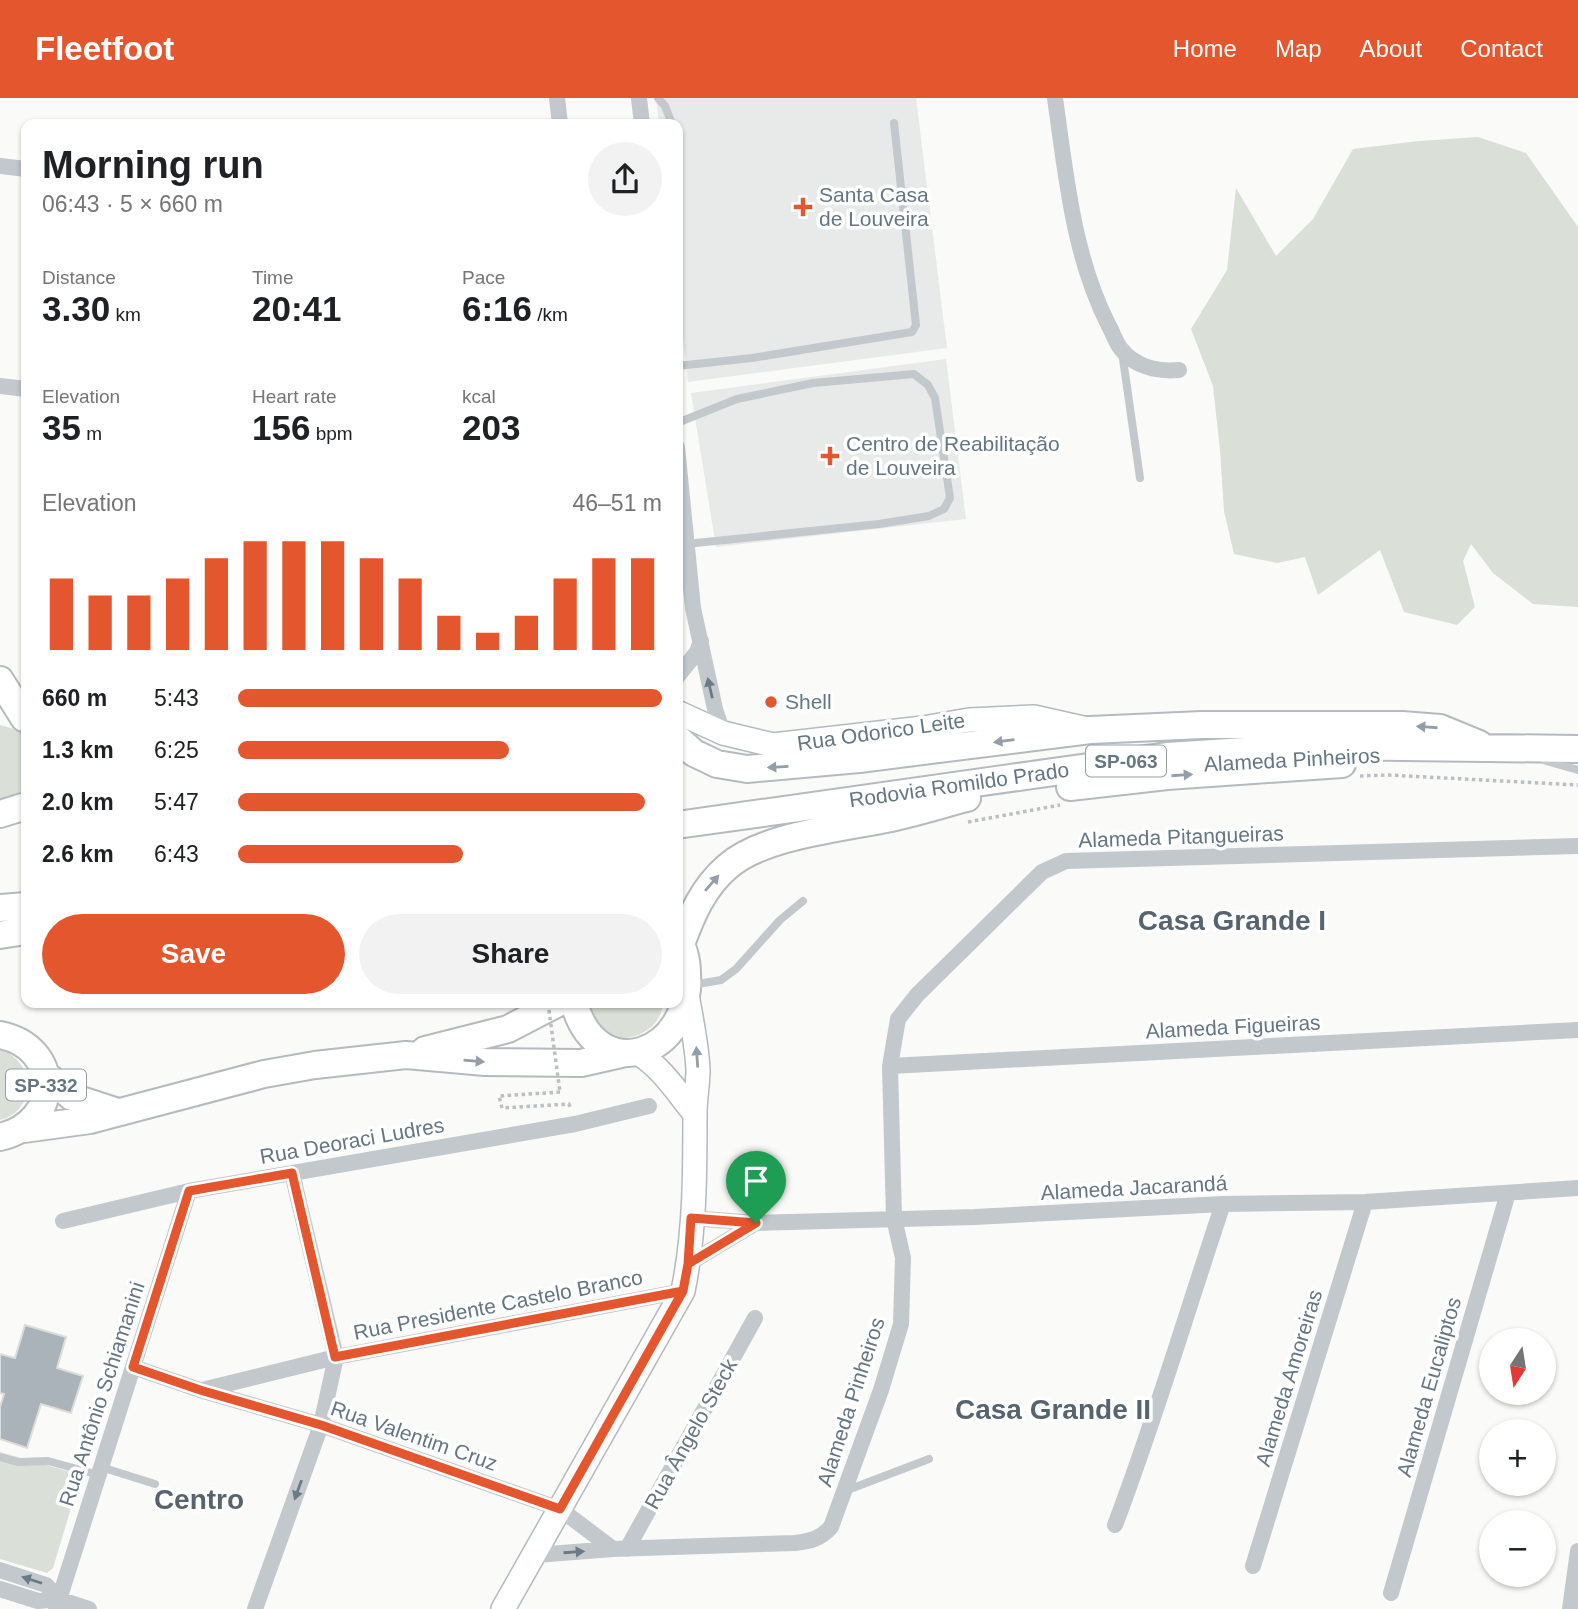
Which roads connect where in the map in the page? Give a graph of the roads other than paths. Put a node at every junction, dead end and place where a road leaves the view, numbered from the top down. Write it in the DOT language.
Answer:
graph roads {
  1 [pos="557,98"];
  2 [pos="639,98"];
  3 [pos="658,98"];
  4 [pos="1055,98"];
  5 [pos="559,119"];
  6 [pos="641,119"];
  7 [pos="670,119"];
  8 [pos="894,123"];
  9 [pos="0,166"];
  10 [pos="21,168"];
  11 [pos="1122,351"];
  12 [pos="683,365"];
  13 [pos="1179,370"];
  14 [pos="0,386"];
  15 [pos="21,388"];
  16 [pos="683,421"];
  17 [pos="1140,478"];
  18 [pos="683,517"];
  19 [pos="686,544"];
  20 [pos="701,641"];
  21 [pos="683,670"];
  22 [pos="0,680"];
  23 [pos="683,715"];
  24 [pos="17,717"];
  25 [pos="1090,730"];
  26 [pos="723,733"];
  27 [pos="683,743"];
  28 [pos="1490,749"];
  29 [pos="1578,749"];
  30 [pos="1546,761"];
  31 [pos="1578,761"];
  32 [pos="1578,770"];
  33 [pos="967,810"];
  34 [pos="683,824"];
  35 [pos="683,842"];
  36 [pos="1578,846"];
  37 [pos="803,901"];
  38 [pos="21,906"];
  39 [pos="0,908"];
  40 [pos="21,932"];
  41 [pos="683,933"];
  42 [pos="0,935"];
  43 [pos="683,954"];
  44 [pos="688,993"];
  45 [pos="548,1008"];
  46 [pos="576,1008"];
  47 [pos="1578,1030"];
  48 [pos="4,1032"];
  49 [pos="629,1054"];
  50 [pos="406,1055"];
  51 [pos="890,1066"];
  52 [pos="45,1074"];
  53 [pos="649,1106"];
  54 [pos="118,1112"];
  55 [pos="695,1114"];
  56 [pos="10,1138"];
  57 [pos="292,1173"];
  58 [pos="1578,1188"];
  59 [pos="189,1191"];
  60 [pos="1508,1193"];
  61 [pos="1365,1202"];
  62 [pos="1223,1204"];
  63 [pos="691,1218"];
  64 [pos="894,1218"];
  65 [pos="63,1221"];
  66 [pos="756,1223"];
  67 [pos="688,1264"];
  68 [pos="683,1291"];
  69 [pos="755,1318"];
  70 [pos="335,1357"];
  71 [pos="133,1367"];
  72 [pos="200,1390"];
  73 [pos="321,1425"];
  74 [pos="0,1457"];
  75 [pos="929,1459"];
  76 [pos="100,1471"];
  77 [pos="155,1484"];
  78 [pos="843,1492"];
  79 [pos="560,1509"];
  80 [pos="1115,1525"];
  81 [pos="620,1549"];
  82 [pos="1578,1551"];
  83 [pos="536,1555"];
  84 [pos="1253,1566"];
  85 [pos="0,1570"];
  86 [pos="0,1589"];
  87 [pos="1391,1593"];
  88 [pos="57,1605"];
  89 [pos="506,1607"];
  90 [pos="89,1609"];
  91 [pos="256,1609"];
  92 [pos="1570,1609"];
  1 -- 5 [label="street"];
  2 -- 6 [label="street"];
  3 -- 7 [label="lane"];
  4 -- 11 [label="street"];
  8 -- 12 [label="lane"];
  9 -- 10 [label="street"];
  11 -- 13 [label="street"];
  11 -- 17 [label="lane"];
  14 -- 15 [label="street"];
  16 -- 19 [label="lane"];
  18 -- 19 [label="street"];
  19 -- 20 [label="street"];
  20 -- 21 [label="street"];
  26 -- 20 [label="street, one-way"];
  22 -- 24 [label="main road"];
  23 -- 26 [label="main road, Rua Odorico Leite"];
  25 -- 26 [label="main road, Rua Odorico Leite"];
  25 -- 27 [label="main road, one-way"];
  28 -- 25 [label="main road, one-way"];
  28 -- 29 [label="main road, Rodovia Romildo Prado / SP-063"];
  28 -- 34 [label="main road, Rodovia Romildo Prado / SP-063"];
  30 -- 31 [label="main road, Rodovia Romildo Prado / SP-063"];
  30 -- 32 [label="lane"];
  33 -- 30 [label="main road, Rodovia Romildo Prado / SP-063, one-way"];
  33 -- 35 [label="main road, Rodovia Romildo Prado / SP-063"];
  41 -- 33 [label="main road, one-way"];
  36 -- 51 [label="street, Alameda Pitangueiras"];
  37 -- 44 [label="lane"];
  38 -- 39 [label="main road"];
  40 -- 42 [label="main road"];
  43 -- 44 [label="main road"];
  44 -- 49 [label="main road"];
  55 -- 44 [label="main road, one-way"];
  45 -- 50 [label="main road"];
  46 -- 49 [label="main road"];
  47 -- 51 [label="street, Alameda Figueiras"];
  48 -- 52 [label="main road, SP-332"];
  50 -- 49 [label="main road, one-way"];
  49 -- 55 [label="main road"];
  50 -- 54 [label="main road"];
  51 -- 64 [label="street, Alameda Pinheiros"];
  52 -- 54 [label="main road"];
  52 -- 56 [label="main road, SP-332"];
  53 -- 57 [label="street, Rua Deoraci Ludres"];
  54 -- 56 [label="main road"];
  55 -- 63 [label="main road"];
  57 -- 59 [label="street, Rua Deoraci Ludres"];
  57 -- 70 [label="street"];
  58 -- 60 [label="street, Alameda Jacarandá"];
  59 -- 65 [label="street, Rua Deoraci Ludres"];
  59 -- 71 [label="street, Rua Antônio Schiamanini"];
  60 -- 61 [label="street, Alameda Jacarandá"];
  60 -- 87 [label="street, Alameda Eucaliptos"];
  61 -- 62 [label="street, Alameda Jacarandá"];
  61 -- 84 [label="street, Alameda Amoreiras"];
  62 -- 64 [label="street, Alameda Jacarandá"];
  62 -- 80 [label="street"];
  63 -- 66 [label="street, Alameda Jacarandá"];
  63 -- 67 [label="main road"];
  64 -- 66 [label="street, Alameda Jacarandá"];
  64 -- 78 [label="street, Alameda Pinheiros"];
  66 -- 67 [label="street"];
  67 -- 68 [label="main road"];
  68 -- 70 [label="street, Rua Presidente Castelo Branco"];
  68 -- 79 [label="main road"];
  69 -- 81 [label="street, Rua Ângelo Steck"];
  70 -- 72 [label="street, Rua Presidente Castelo Branco"];
  70 -- 73 [label="street"];
  71 -- 72 [label="street, Rua Valentim Cruz"];
  71 -- 76 [label="street, Rua Antônio Schiamanini"];
  72 -- 73 [label="street, Rua Valentim Cruz"];
  73 -- 79 [label="street, Rua Valentim Cruz"];
  73 -- 91 [label="street, one-way"];
  74 -- 76 [label="lane"];
  75 -- 78 [label="lane"];
  76 -- 77 [label="lane"];
  76 -- 88 [label="street, Rua Antônio Schiamanini"];
  78 -- 81 [label="street, Alameda Pinheiros"];
  79 -- 81 [label="street"];
  79 -- 83 [label="main road"];
  83 -- 81 [label="street, Alameda Pinheiros, one-way"];
  82 -- 92 [label="street"];
  83 -- 89 [label="main road"];
  88 -- 85 [label="street, one-way"];
  86 -- 88 [label="street"];
  88 -- 90 [label="street"];
}
